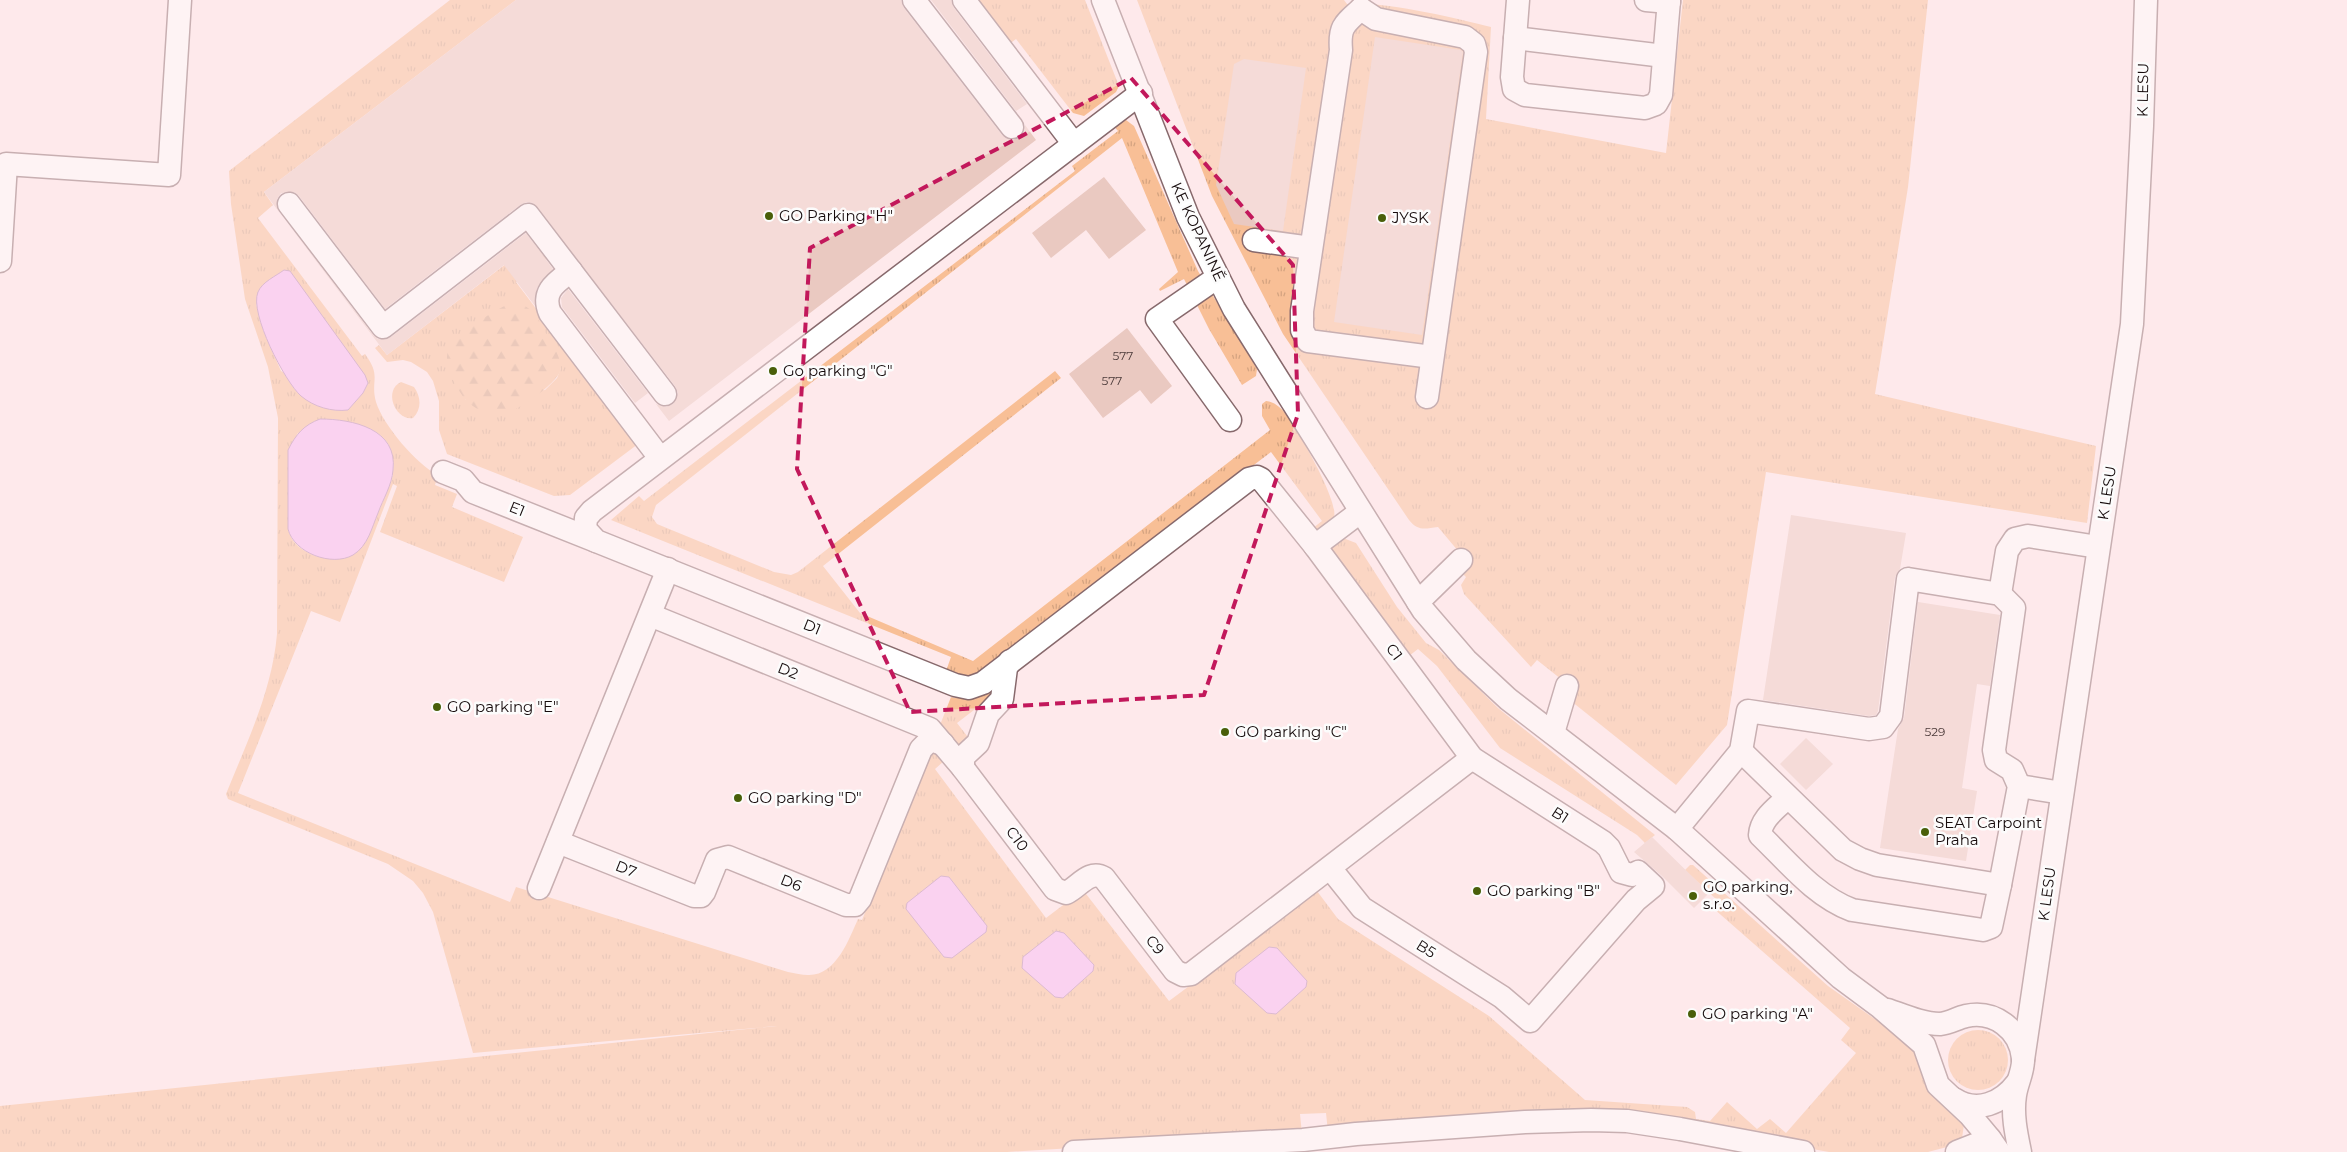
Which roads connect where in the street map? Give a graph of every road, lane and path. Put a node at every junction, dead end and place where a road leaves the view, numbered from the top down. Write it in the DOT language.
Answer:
graph roads {
  1 [pos="180,0"];
  2 [pos="964,0"];
  3 [pos="1103,0"];
  4 [pos="1518,0"];
  5 [pos="1646,0"];
  6 [pos="2146,0"];
  7 [pos="1669,1"];
  8 [pos="920,2"];
  9 [pos="1360,5"];
  10 [pos="1515,38"];
  11 [pos="1664,56"];
  12 [pos="1140,93"];
  13 [pos="1012,127"];
  14 [pos="1074,144"];
  15 [pos="289,204"];
  16 [pos="1254,240"];
  17 [pos="1311,248"];
  18 [pos="0,261"];
  19 [pos="571,271"];
  20 [pos="1218,277"];
  21 [pos="1432,357"];
  22 [pos="665,394"];
  23 [pos="1427,397"];
  24 [pos="1230,420"];
  25 [pos="660,458"];
  26 [pos="443,472"];
  27 [pos="1360,512"];
  28 [pos="592,537"];
  29 [pos="1315,546"];
  30 [pos="2098,547"];
  31 [pos="1461,560"];
  32 [pos="668,569"];
  33 [pos="2000,594"];
  34 [pos="1418,602"];
  35 [pos="650,615"];
  36 [pos="1010,661"];
  37 [pos="1567,686"];
  38 [pos="925,726"];
  39 [pos="1553,734"];
  40 [pos="943,744"];
  41 [pos="1741,751"];
  42 [pos="1472,758"];
  43 [pos="963,768"];
  44 [pos="2019,786"];
  45 [pos="2062,793"];
  46 [pos="1788,797"];
  47 [pos="1677,829"];
  48 [pos="558,842"];
  49 [pos="728,857"];
  50 [pos="1330,868"];
  51 [pos="1104,878"];
  52 [pos="2000,885"];
  53 [pos="539,888"];
  54 [pos="2033,983"];
  55 [pos="1880,1007"];
  56 [pos="1988,1016"];
  57 [pos="1953,1021"];
  58 [pos="1530,1022"];
  59 [pos="2023,1060"];
  60 [pos="1931,1061"];
  61 [pos="2017,1083"];
  62 [pos="1947,1094"];
  63 [pos="1995,1145"];
  64 [pos="1074,1152"];
  65 [pos="1803,1152"];
  66 [pos="1957,1152"];
  67 [pos="2020,1152"];
  1 -- 18 [label="street"];
  2 -- 14 [label="street"];
  3 -- 12 [label="street, KE KOPANINĚ"];
  4 -- 10 [label="street"];
  5 -- 7 [label="street"];
  6 -- 30 [label="street, K LESU"];
  7 -- 11 [label="street"];
  8 -- 13 [label="street"];
  9 -- 17 [label="street"];
  9 -- 21 [label="street"];
  10 -- 11 [label="street"];
  10 -- 11 [label="street"];
  12 -- 14 [label="street"];
  12 -- 20 [label="street, KE KOPANINĚ"];
  14 -- 25 [label="street"];
  15 -- 19 [label="street"];
  16 -- 17 [label="street"];
  17 -- 21 [label="street"];
  19 -- 22 [label="street"];
  19 -- 25 [label="street"];
  20 -- 24 [label="street"];
  20 -- 27 [label="street, KE KOPANINĚ"];
  21 -- 23 [label="street"];
  25 -- 28 [label="street"];
  26 -- 28 [label="street, E1"];
  27 -- 29 [label="street"];
  27 -- 34 [label="street, KE KOPANINĚ"];
  28 -- 32 [label="street, E1"];
  29 -- 36 [label="street, C1"];
  29 -- 42 [label="street, C1"];
  30 -- 33 [label="street"];
  30 -- 45 [label="street, K LESU"];
  31 -- 34 [label="street"];
  32 -- 35 [label="street"];
  32 -- 36 [label="street, D1"];
  33 -- 41 [label="street"];
  33 -- 44 [label="street"];
  34 -- 39 [label="street, KE KOPANINĚ"];
  35 -- 38 [label="street, D2"];
  35 -- 48 [label="street"];
  36 -- 43 [label="street"];
  37 -- 39 [label="street"];
  38 -- 40 [label="street, C10"];
  39 -- 47 [label="street, KE KOPANINĚ"];
  40 -- 43 [label="street, C10"];
  40 -- 49 [label="street, D6"];
  41 -- 46 [label="street"];
  41 -- 47 [label="street"];
  42 -- 50 [label="street, C9"];
  42 -- 58 [label="street, B1"];
  43 -- 51 [label="street, C10"];
  44 -- 45 [label="street"];
  44 -- 52 [label="street"];
  45 -- 54 [label="street, K LESU"];
  46 -- 52 [label="street"];
  46 -- 52 [label="street"];
  47 -- 55 [label="street, KE KOPANINĚ"];
  48 -- 49 [label="street, D7"];
  48 -- 53 [label="street"];
  50 -- 51 [label="street, C9"];
  50 -- 58 [label="street, B5"];
  54 -- 56 [label="street"];
  54 -- 59 [label="street, K LESU"];
  55 -- 57 [label="street"];
  55 -- 60 [label="street"];
  56 -- 57 [label="street"];
  56 -- 59 [label="street"];
  57 -- 60 [label="street"];
  59 -- 61 [label="street"];
  60 -- 62 [label="street"];
  61 -- 62 [label="street"];
  61 -- 67 [label="street"];
  62 -- 63 [label="street"];
  63 -- 66 [label="street"];
  64 -- 65 [label="street"];
}
